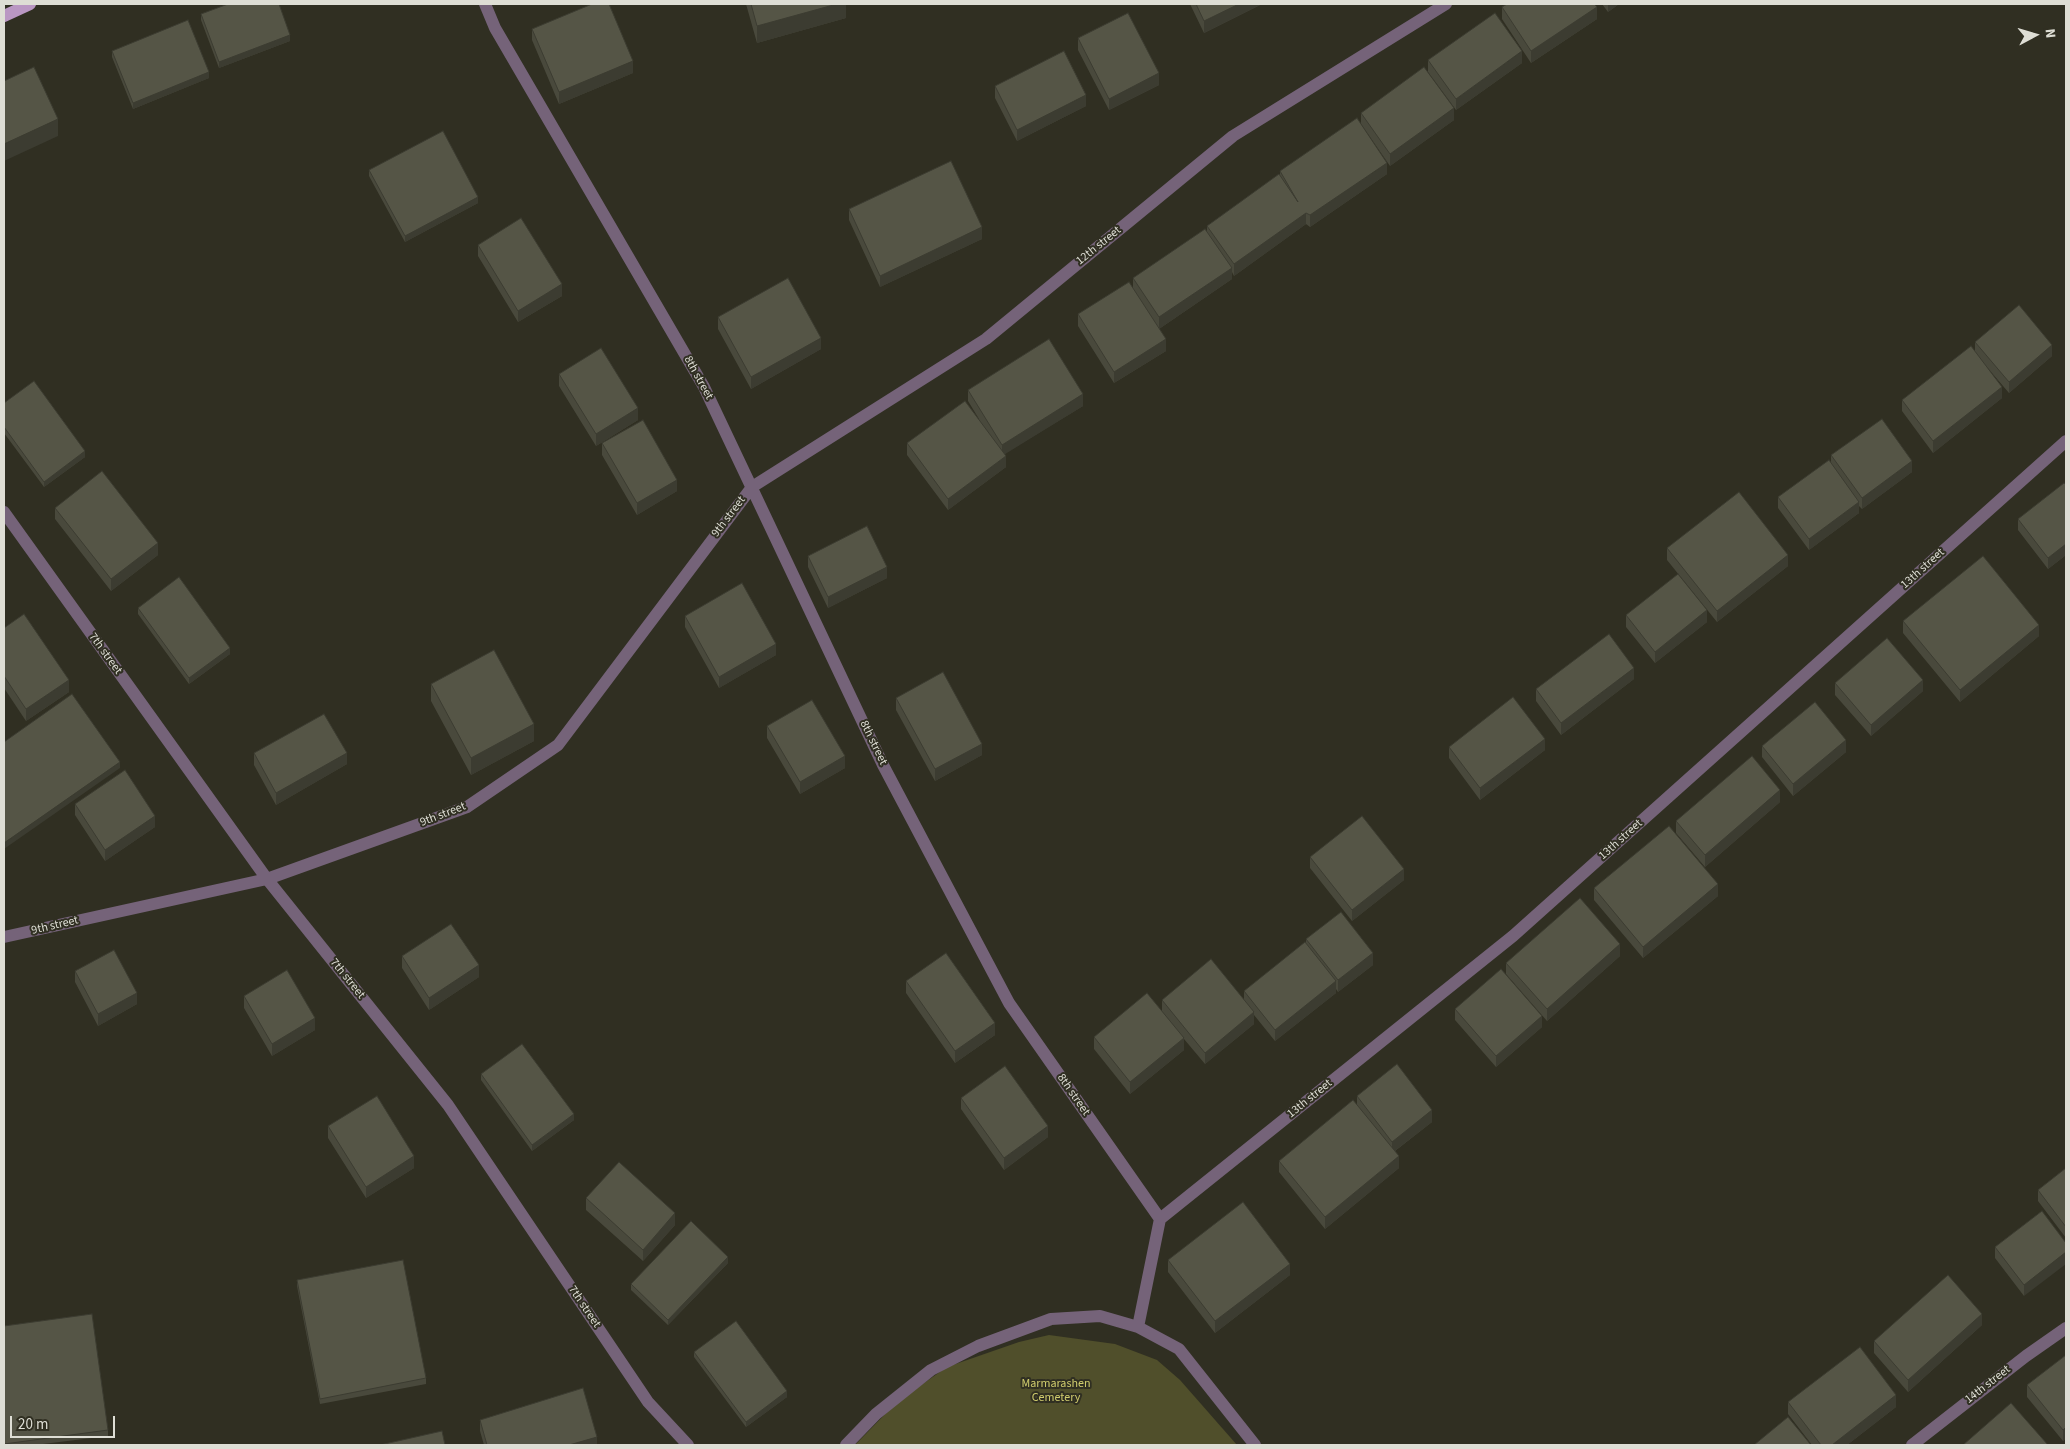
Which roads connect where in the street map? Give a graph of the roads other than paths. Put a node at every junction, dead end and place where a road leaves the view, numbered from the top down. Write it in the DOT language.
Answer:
graph roads {
  1 [pos="30,4"];
  2 [pos="485,4"];
  3 [pos="1446,4"];
  4 [pos="4,16"];
  5 [pos="2066,441"];
  6 [pos="752,487"];
  7 [pos="4,512"];
  8 [pos="267,879"];
  9 [pos="4,937"];
  10 [pos="1160,1219"];
  11 [pos="1138,1327"];
  12 [pos="2066,1328"];
  13 [pos="688,1445"];
  14 [pos="846,1445"];
  15 [pos="1254,1445"];
  16 [pos="1912,1445"];
  1 -- 4 [label="main road"];
  2 -- 6 [label="street, 8th street"];
  3 -- 6 [label="street, 12th street"];
  5 -- 10 [label="street, 13th street"];
  6 -- 8 [label="street, 9th street"];
  6 -- 10 [label="street, 8th street"];
  7 -- 8 [label="street, 7th street"];
  8 -- 9 [label="street, 9th street"];
  8 -- 13 [label="street, 7th street"];
  10 -- 11 [label="street"];
  11 -- 14 [label="street"];
  11 -- 15 [label="street"];
  12 -- 16 [label="street, 14th street"];
}
